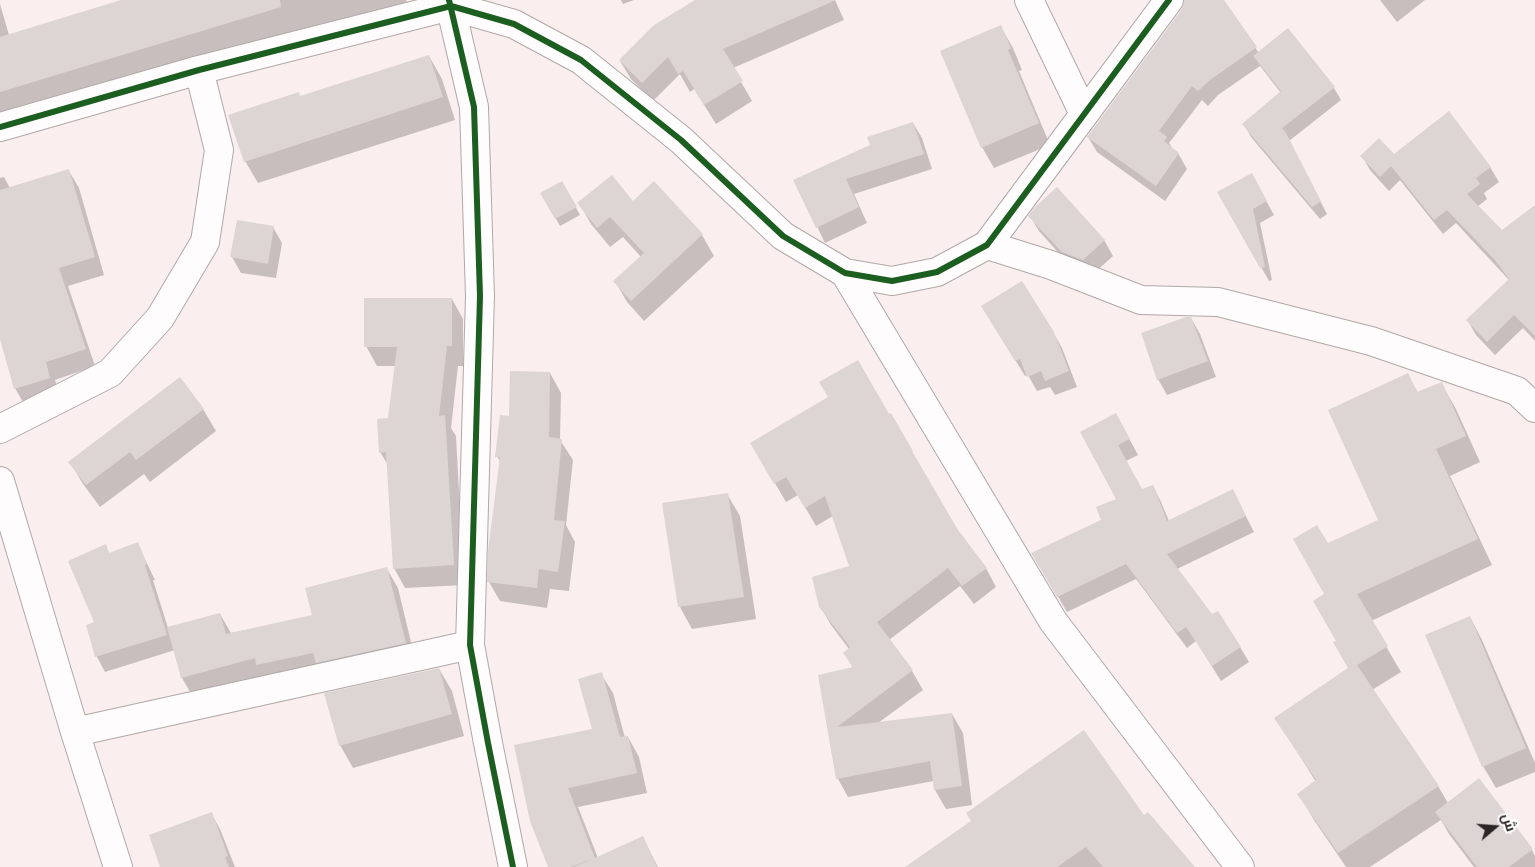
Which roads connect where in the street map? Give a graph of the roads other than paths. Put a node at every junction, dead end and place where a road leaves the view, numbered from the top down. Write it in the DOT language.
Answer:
graph roads {
  1 [pos="1029,0"];
  2 [pos="1169,0"];
  3 [pos="450,3"];
  4 [pos="199,70"];
  5 [pos="1084,114"];
  6 [pos="0,127"];
  7 [pos="987,245"];
  8 [pos="845,273"];
  9 [pos="1535,408"];
  10 [pos="0,429"];
  11 [pos="0,481"];
  12 [pos="470,645"];
  13 [pos="75,732"];
  14 [pos="118,867"];
  15 [pos="513,867"];
  16 [pos="1240,867"];
  1 -- 5 [label="street"];
  2 -- 5 [label="street"];
  3 -- 4 [label="street"];
  3 -- 8 [label="street"];
  3 -- 12 [label="street"];
  4 -- 6 [label="street"];
  4 -- 10 [label="street"];
  5 -- 7 [label="street"];
  7 -- 8 [label="street"];
  7 -- 9 [label="street"];
  8 -- 16 [label="street"];
  11 -- 13 [label="street"];
  12 -- 13 [label="street"];
  12 -- 15 [label="street"];
  13 -- 14 [label="street"];
}
